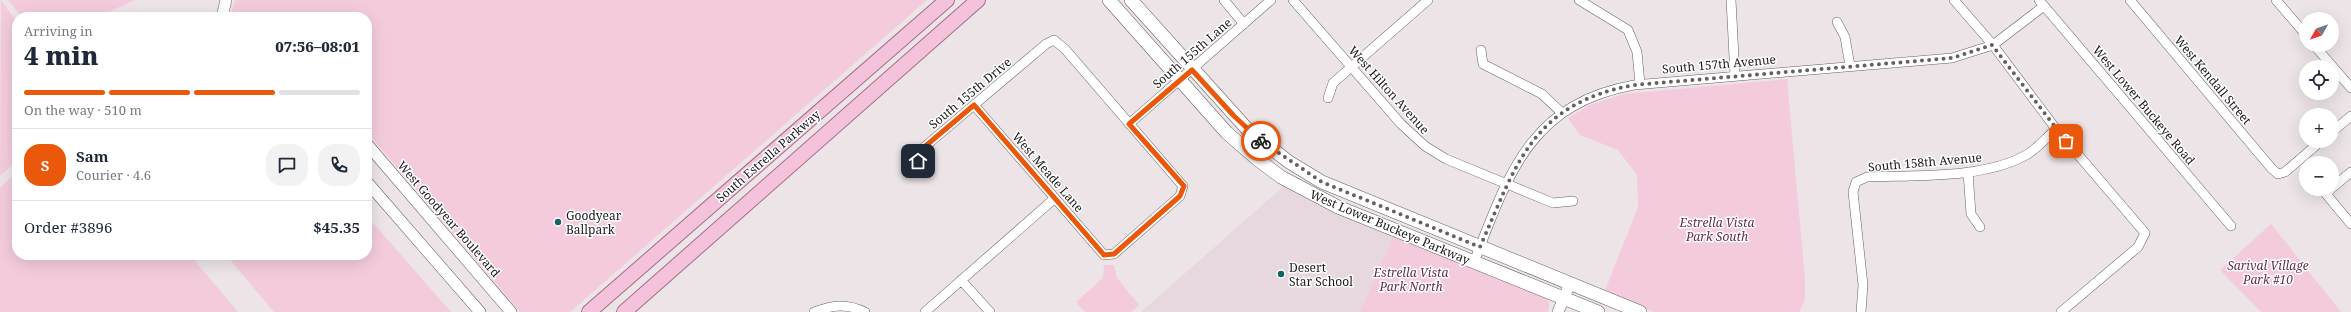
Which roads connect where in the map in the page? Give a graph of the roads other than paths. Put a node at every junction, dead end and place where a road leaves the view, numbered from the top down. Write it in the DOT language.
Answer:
graph roads {
  1 [pos="226,0"];
  2 [pos="947,0"];
  3 [pos="978,0"];
  4 [pos="1109,0"];
  5 [pos="1131,0"];
  6 [pos="1224,0"];
  7 [pos="1271,0"];
  8 [pos="1293,0"];
  9 [pos="1428,0"];
  10 [pos="1579,0"];
  11 [pos="1731,0"];
  12 [pos="1954,0"];
  13 [pos="2130,0"];
  14 [pos="2276,0"];
  15 [pos="2041,3"];
  16 [pos="223,12"];
  17 [pos="1837,22"];
  18 [pos="1244,24"];
  19 [pos="2299,27"];
  20 [pos="1992,45"];
  21 [pos="1481,50"];
  22 [pos="2320,52"];
  23 [pos="1850,66"];
  24 [pos="1351,67"];
  25 [pos="1192,70"];
  26 [pos="1735,76"];
  27 [pos="1180,80"];
  28 [pos="1640,84"];
  29 [pos="2351,88"];
  30 [pos="1328,98"];
  31 [pos="974,105"];
  32 [pos="1562,113"];
  33 [pos="2351,116"];
  34 [pos="1129,124"];
  35 [pos="2339,126"];
  36 [pos="2056,129"];
  37 [pos="2313,148"];
  38 [pos="372,150"];
  39 [pos="1968,172"];
  40 [pos="2351,172"];
  41 [pos="914,173"];
  42 [pos="2339,182"];
  43 [pos="1507,183"];
  44 [pos="372,188"];
  45 [pos="2334,196"];
  46 [pos="1055,198"];
  47 [pos="1573,201"];
  48 [pos="2351,224"];
  49 [pos="2231,226"];
  50 [pos="1980,227"];
  51 [pos="1480,247"];
  52 [pos="1474,262"];
  53 [pos="961,280"];
  54 [pos="1570,283"];
  55 [pos="1564,299"];
  56 [pos="861,310"];
  57 [pos="480,312"];
  58 [pos="512,312"];
  59 [pos="589,312"];
  60 [pos="624,312"];
  61 [pos="814,312"];
  62 [pos="925,312"];
  63 [pos="990,312"];
  64 [pos="1558,312"];
  65 [pos="1598,312"];
  66 [pos="1640,312"];
  67 [pos="1861,312"];
  68 [pos="2062,312"];
  1 -- 16 [label="street"];
  2 -- 59 [label="main road, South Estrella Parkway"];
  3 -- 60 [label="main road, South Estrella Parkway"];
  4 -- 27 [label="main road, West Lower Buckeye Parkway"];
  5 -- 25 [label="main road, West Lower Buckeye Parkway"];
  6 -- 18 [label="street"];
  7 -- 18 [label="street, South 155th Lane"];
  8 -- 24 [label="street, West Hilton Avenue"];
  9 -- 24 [label="street"];
  10 -- 28 [label="street"];
  11 -- 26 [label="street"];
  12 -- 20 [label="street"];
  13 -- 37 [label="street, West Kendall Street"];
  14 -- 19 [label="street"];
  15 -- 20 [label="street, South 157th Avenue"];
  15 -- 49 [label="street, West Lower Buckeye Road"];
  17 -- 23 [label="street"];
  18 -- 25 [label="street, South 155th Lane"];
  20 -- 23 [label="street, South 157th Avenue"];
  20 -- 36 [label="street"];
  21 -- 32 [label="street"];
  22 -- 29 [label="street"];
  23 -- 26 [label="street, South 157th Avenue"];
  24 -- 30 [label="street"];
  24 -- 43 [label="street, West Hilton Avenue"];
  25 -- 27 [label="street, South 155th Lane"];
  25 -- 51 [label="main road, West Lower Buckeye Parkway"];
  26 -- 28 [label="street, South 157th Avenue"];
  27 -- 34 [label="street, South 155th Lane"];
  27 -- 52 [label="main road, West Lower Buckeye Parkway"];
  28 -- 32 [label="street, South 157th Avenue"];
  31 -- 34 [label="street, South 155th Drive"];
  31 -- 41 [label="street, South 155th Drive"];
  31 -- 46 [label="street, West Meade Lane"];
  32 -- 43 [label="street, South 157th Avenue"];
  33 -- 35 [label="street"];
  34 -- 46 [label="street, West Meade Lane"];
  36 -- 39 [label="street, South 158th Avenue"];
  36 -- 68 [label="street"];
  38 -- 58 [label="street, West Goodyear Boulevard"];
  39 -- 50 [label="street"];
  39 -- 67 [label="street, South 158th Avenue"];
  40 -- 42 [label="street"];
  43 -- 47 [label="street, West Hilton Avenue"];
  43 -- 51 [label="street, South 157th Avenue"];
  44 -- 57 [label="street"];
  45 -- 48 [label="street"];
  46 -- 53 [label="street"];
  51 -- 52 [label="street, South 157th Avenue"];
  51 -- 54 [label="main road, West Lower Buckeye Parkway"];
  52 -- 55 [label="main road, West Lower Buckeye Parkway"];
  53 -- 62 [label="street"];
  53 -- 63 [label="street"];
  54 -- 55 [label="street"];
  54 -- 66 [label="main road, West Lower Buckeye Parkway"];
  55 -- 64 [label="street"];
  55 -- 65 [label="main road, West Lower Buckeye Parkway"];
  56 -- 61 [label="street"];
}
